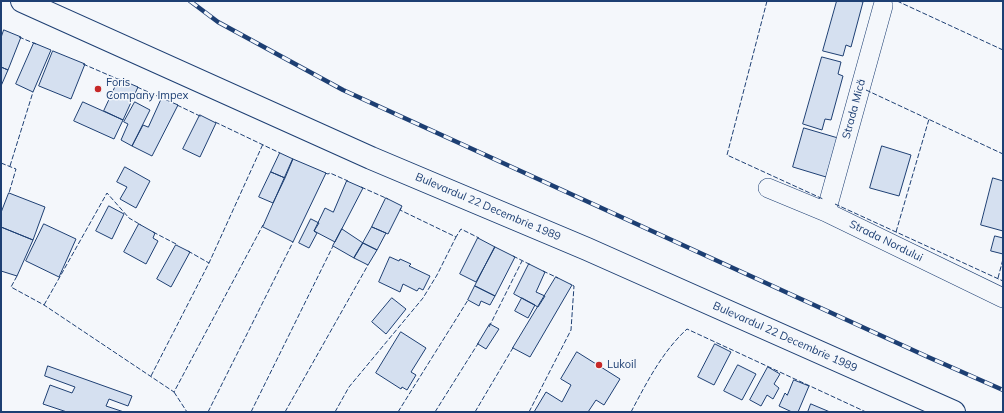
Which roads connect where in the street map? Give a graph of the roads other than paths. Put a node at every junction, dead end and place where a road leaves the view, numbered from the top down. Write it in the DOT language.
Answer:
graph roads {
  1 [pos="22,1"];
  2 [pos="882,6"];
  3 [pos="768,188"];
  4 [pos="826,212"];
  5 [pos="1003,298"];
  6 [pos="954,412"];
  1 -- 6 [label="main road, Bulevardul 22 Decembrie 1989"];
  2 -- 4 [label="street, Strada Mică"];
  3 -- 4 [label="street, Strada Nordului"];
  4 -- 5 [label="street, Strada Nordului"];
}
